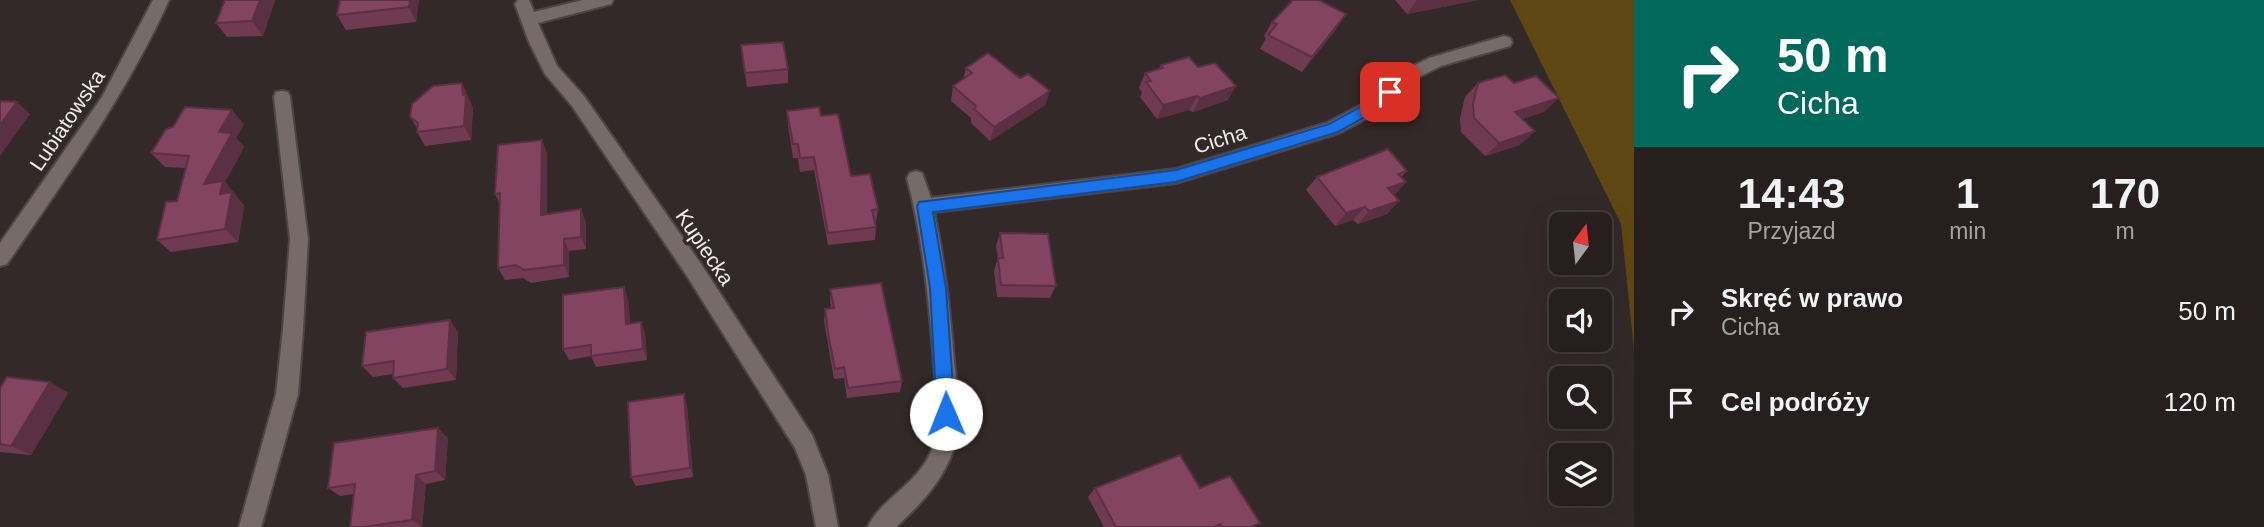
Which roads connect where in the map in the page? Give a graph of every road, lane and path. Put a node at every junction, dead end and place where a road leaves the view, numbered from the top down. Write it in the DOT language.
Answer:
graph roads {
  1 [pos="161,0"];
  2 [pos="605,0"];
  3 [pos="1504,43"];
  4 [pos="282,97"];
  5 [pos="916,178"];
  6 [pos="925,206"];
  7 [pos="0,258"];
  8 [pos="250,527"];
  9 [pos="827,527"];
  10 [pos="879,527"];
  1 -- 7 [label="street, Lubiatowska"];
  2 -- 9 [label="street, Kupiecka"];
  3 -- 6 [label="street, Cicha"];
  4 -- 8 [label="street"];
  5 -- 6 [label="street"];
  6 -- 10 [label="street"];
}
